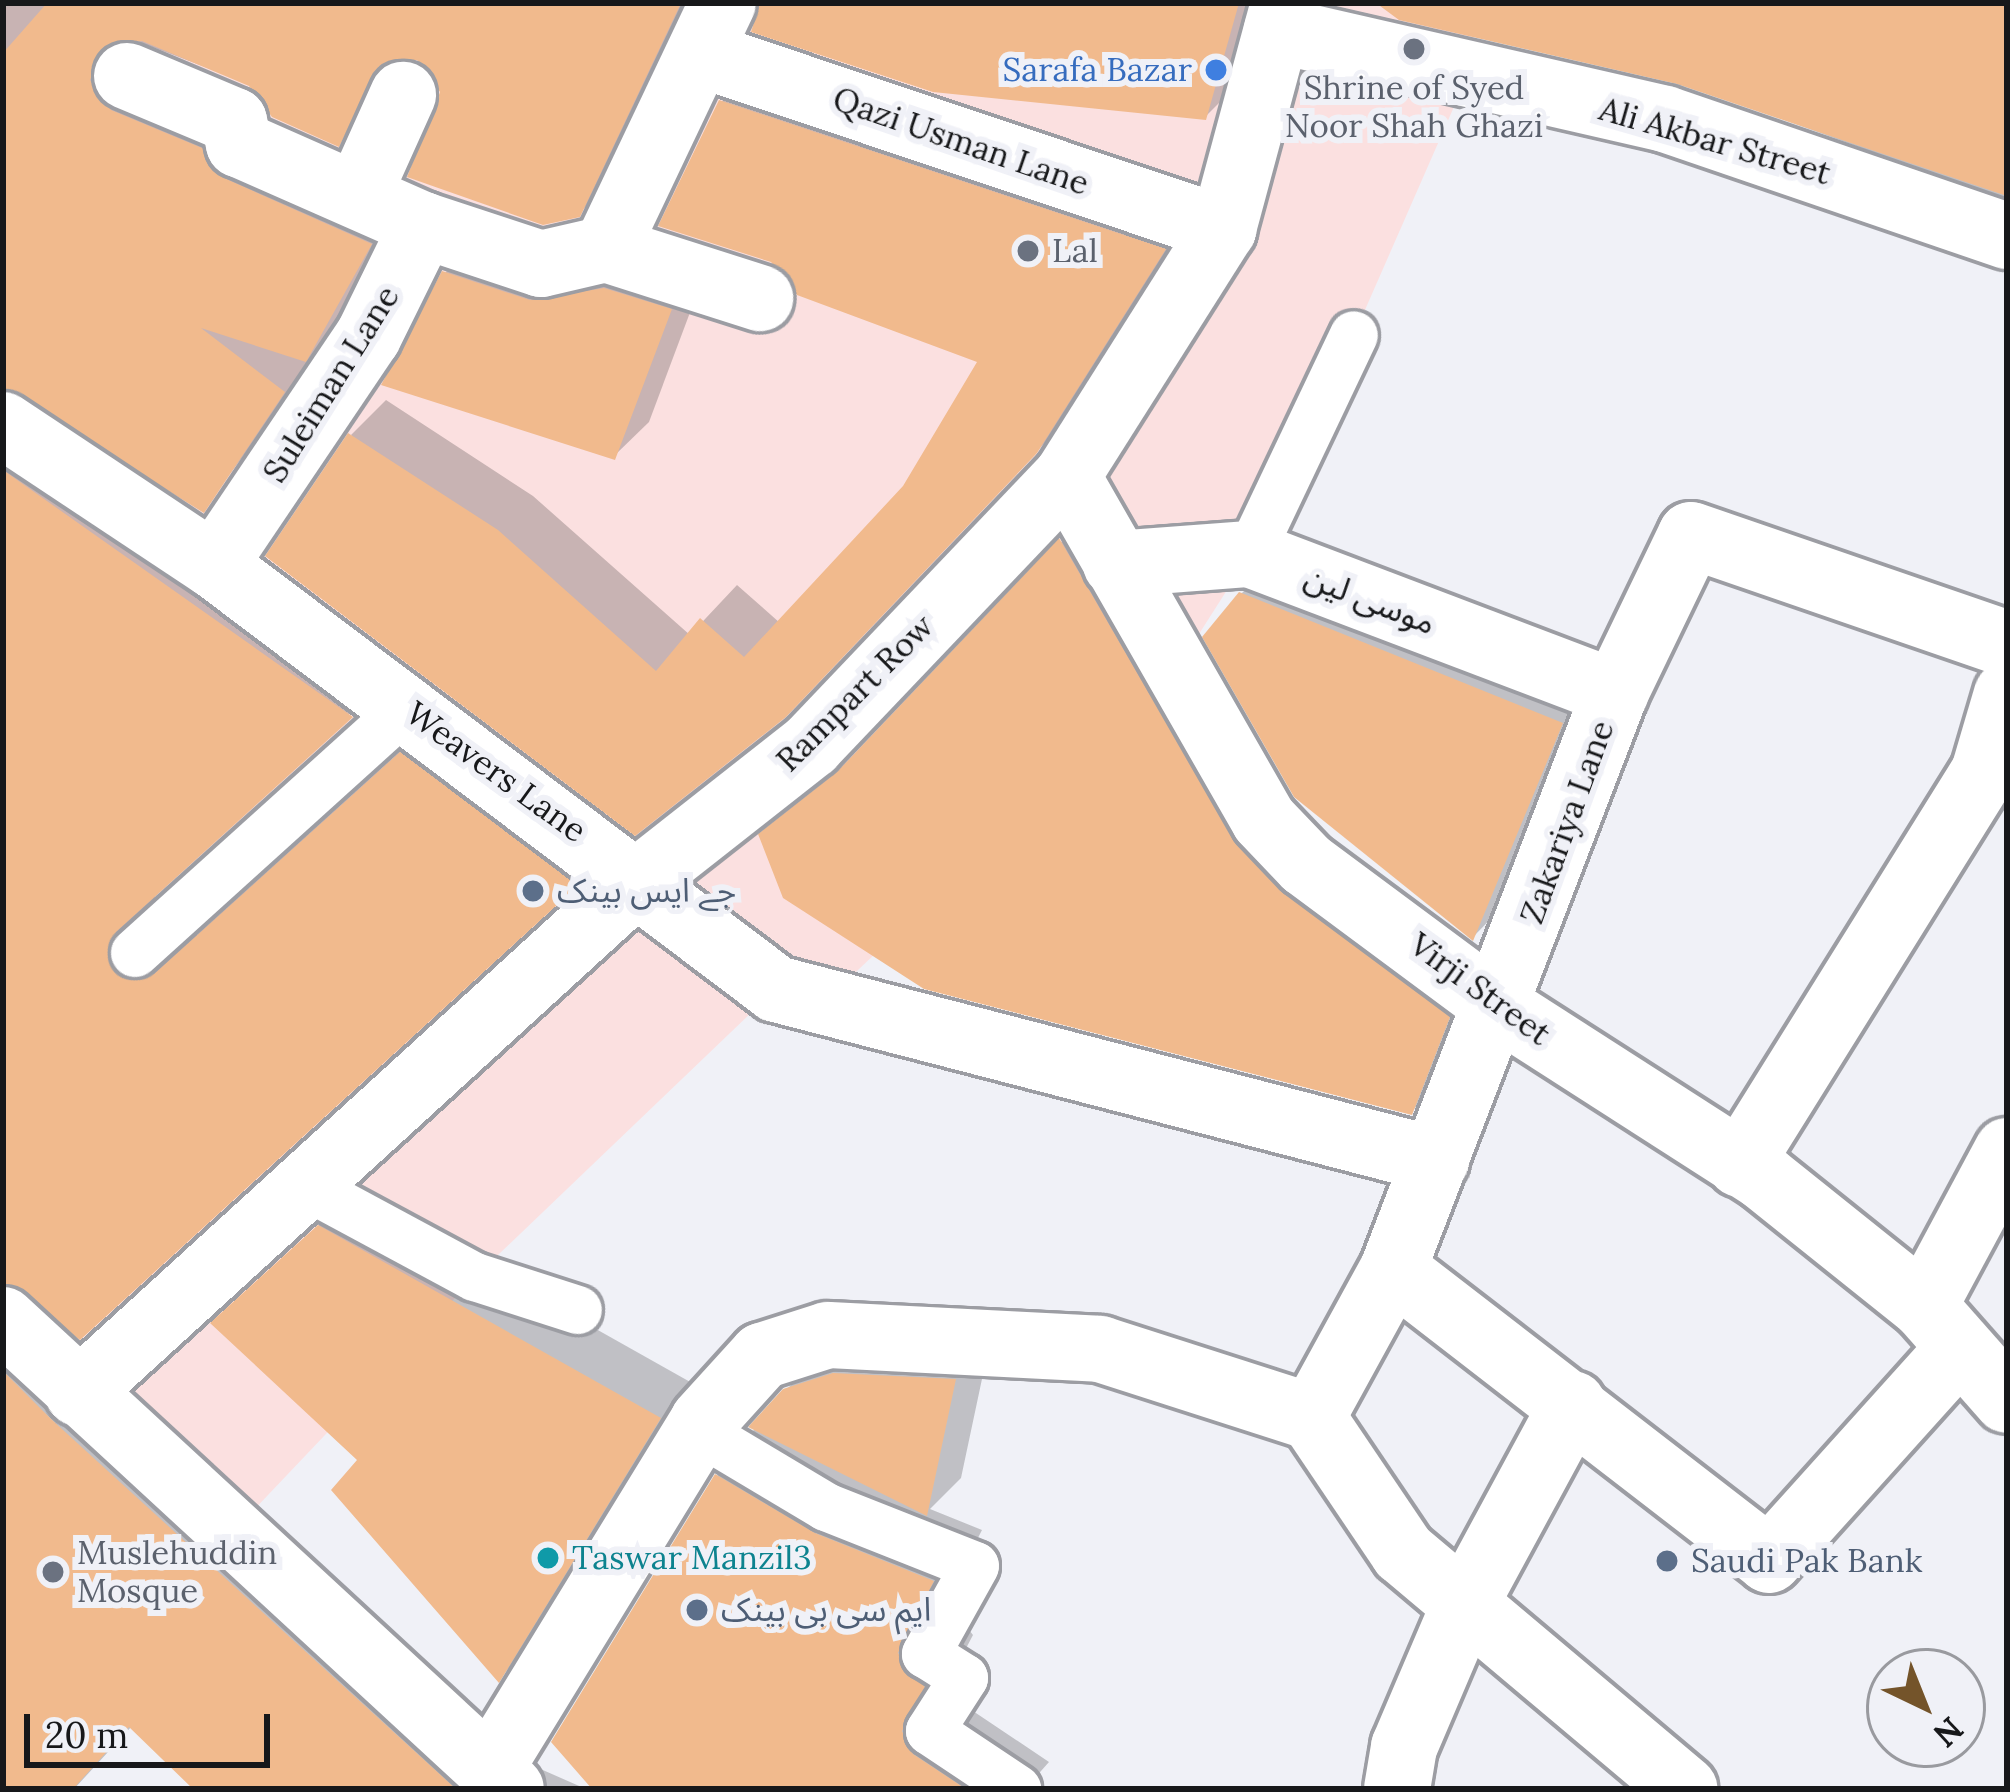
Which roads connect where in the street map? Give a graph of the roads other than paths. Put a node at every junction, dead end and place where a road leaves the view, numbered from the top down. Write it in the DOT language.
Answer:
graph roads {
  1 [pos="1280,16"];
  2 [pos="711,28"];
  3 [pos="127,76"];
  4 [pos="403,95"];
  5 [pos="358,195"];
  6 [pos="423,225"];
  7 [pos="1222,229"];
  8 [pos="2007,236"];
  9 [pos="606,249"];
  10 [pos="760,298"];
  11 [pos="1354,335"];
  12 [pos="3,424"];
  13 [pos="1067,476"];
  14 [pos="1250,554"];
  15 [pos="1116,564"];
  16 [pos="214,565"];
  17 [pos="2007,644"];
  18 [pos="1615,693"];
  19 [pos="2007,694"];
  20 [pos="407,707"];
  21 [pos="641,879"];
  22 [pos="135,953"];
  23 [pos="1500,1008"];
  24 [pos="2007,1151"];
  25 [pos="1436,1160"];
  26 [pos="1741,1164"];
  27 [pos="302,1184"];
  28 [pos="1393,1269"];
  29 [pos="578,1310"];
  30 [pos="3,1321"];
  31 [pos="1941,1328"];
  32 [pos="78,1393"];
  33 [pos="2007,1400"];
  34 [pos="1573,1404"];
  35 [pos="1312,1417"];
  36 [pos="697,1430"];
  37 [pos="1465,1604"];
  38 [pos="501,1779"];
  39 [pos="1018,1789"];
  40 [pos="1397,1789"];
  41 [pos="1684,1789"];
  1 -- 7 [label="street, Rampart Row"];
  1 -- 8 [label="street, Ali Akbar Street"];
  2 -- 7 [label="street, Qazi Usman Lane"];
  2 -- 9 [label="street"];
  3 -- 5 [label="street"];
  4 -- 5 [label="street"];
  5 -- 6 [label="street"];
  6 -- 9 [label="street"];
  6 -- 16 [label="street, Suleiman Lane"];
  7 -- 13 [label="street, Rampart Row"];
  9 -- 10 [label="street"];
  11 -- 14 [label="lane"];
  12 -- 16 [label="street, Weavers Lane"];
  13 -- 15 [label="street, Virji Street"];
  13 -- 21 [label="street, Rampart Row"];
  14 -- 15 [label="street, موسی لین"];
  14 -- 18 [label="street, موسی لین"];
  15 -- 23 [label="street, Virji Street"];
  16 -- 20 [label="street, Weavers Lane"];
  17 -- 18 [label="street, Zakariya Lane"];
  18 -- 23 [label="street, Zakariya Lane"];
  19 -- 26 [label="street"];
  20 -- 21 [label="street, Weavers Lane"];
  20 -- 22 [label="lane"];
  21 -- 25 [label="street, Weavers Lane"];
  21 -- 27 [label="street, Rampart Row"];
  23 -- 25 [label="street, Zakariya Lane"];
  23 -- 26 [label="street, Virji Street"];
  24 -- 31 [label="street"];
  25 -- 28 [label="street, Zakariya Lane"];
  26 -- 31 [label="street, Virji Street"];
  27 -- 29 [label="lane"];
  27 -- 32 [label="street, Rampart Row"];
  28 -- 34 [label="street"];
  28 -- 35 [label="street, Zakariya Lane"];
  30 -- 32 [label="street"];
  31 -- 33 [label="street, Virji Street"];
  31 -- 34 [label="street"];
  32 -- 38 [label="street"];
  34 -- 37 [label="street"];
  35 -- 36 [label="street"];
  35 -- 37 [label="street"];
  36 -- 38 [label="street"];
  36 -- 39 [label="lane"];
  37 -- 40 [label="street"];
  37 -- 41 [label="street"];
}
